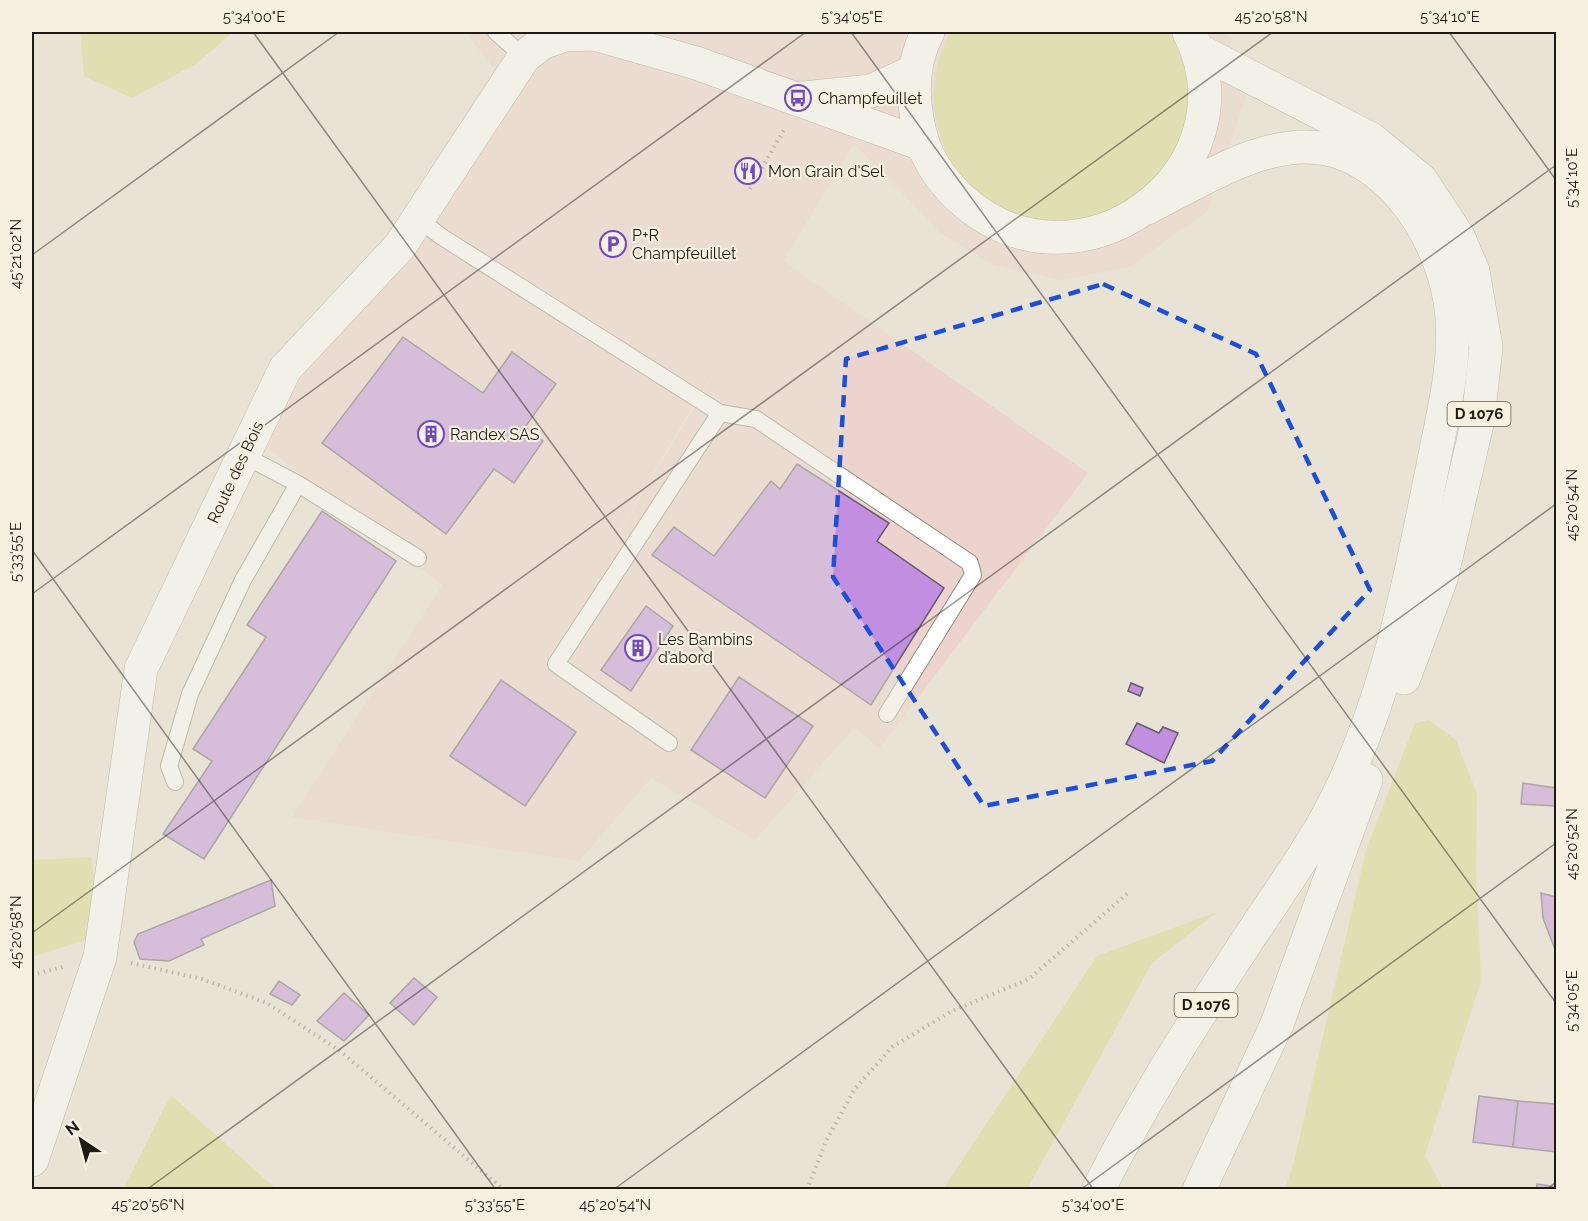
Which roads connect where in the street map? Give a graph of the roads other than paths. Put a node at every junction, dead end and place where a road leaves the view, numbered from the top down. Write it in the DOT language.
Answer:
graph roads {
  1 [pos="496,32"];
  2 [pos="928,32"];
  3 [pos="564,33"];
  4 [pos="1193,41"];
  5 [pos="524,57"];
  6 [pos="915,71"];
  7 [pos="792,112"];
  8 [pos="922,144"];
  9 [pos="1147,208"];
  10 [pos="417,218"];
  11 [pos="720,413"];
  12 [pos="243,455"];
  13 [pos="298,484"];
  14 [pos="418,558"];
  15 [pos="887,714"];
  16 [pos="669,743"];
  17 [pos="175,782"];
  18 [pos="32,1160"];
  19 [pos="1098,1190"];
  20 [pos="1199,1190"];
  1 -- 5 [label="lane"];
  2 -- 6 [label="main road"];
  3 -- 5 [label="main road"];
  3 -- 7 [label="main road"];
  4 -- 9 [label="main road"];
  4 -- 20 [label="main road, D 1076"];
  5 -- 10 [label="main road, Route des Bois"];
  6 -- 7 [label="main road"];
  6 -- 8 [label="main road"];
  7 -- 8 [label="main road"];
  8 -- 9 [label="main road"];
  9 -- 19 [label="main road, D 1076"];
  10 -- 11 [label="lane"];
  10 -- 12 [label="main road, Route des Bois"];
  11 -- 15 [label="lane"];
  11 -- 16 [label="lane"];
  12 -- 13 [label="lane"];
  12 -- 18 [label="main road, Route des Bois"];
  13 -- 14 [label="lane"];
  13 -- 17 [label="lane"];
}
